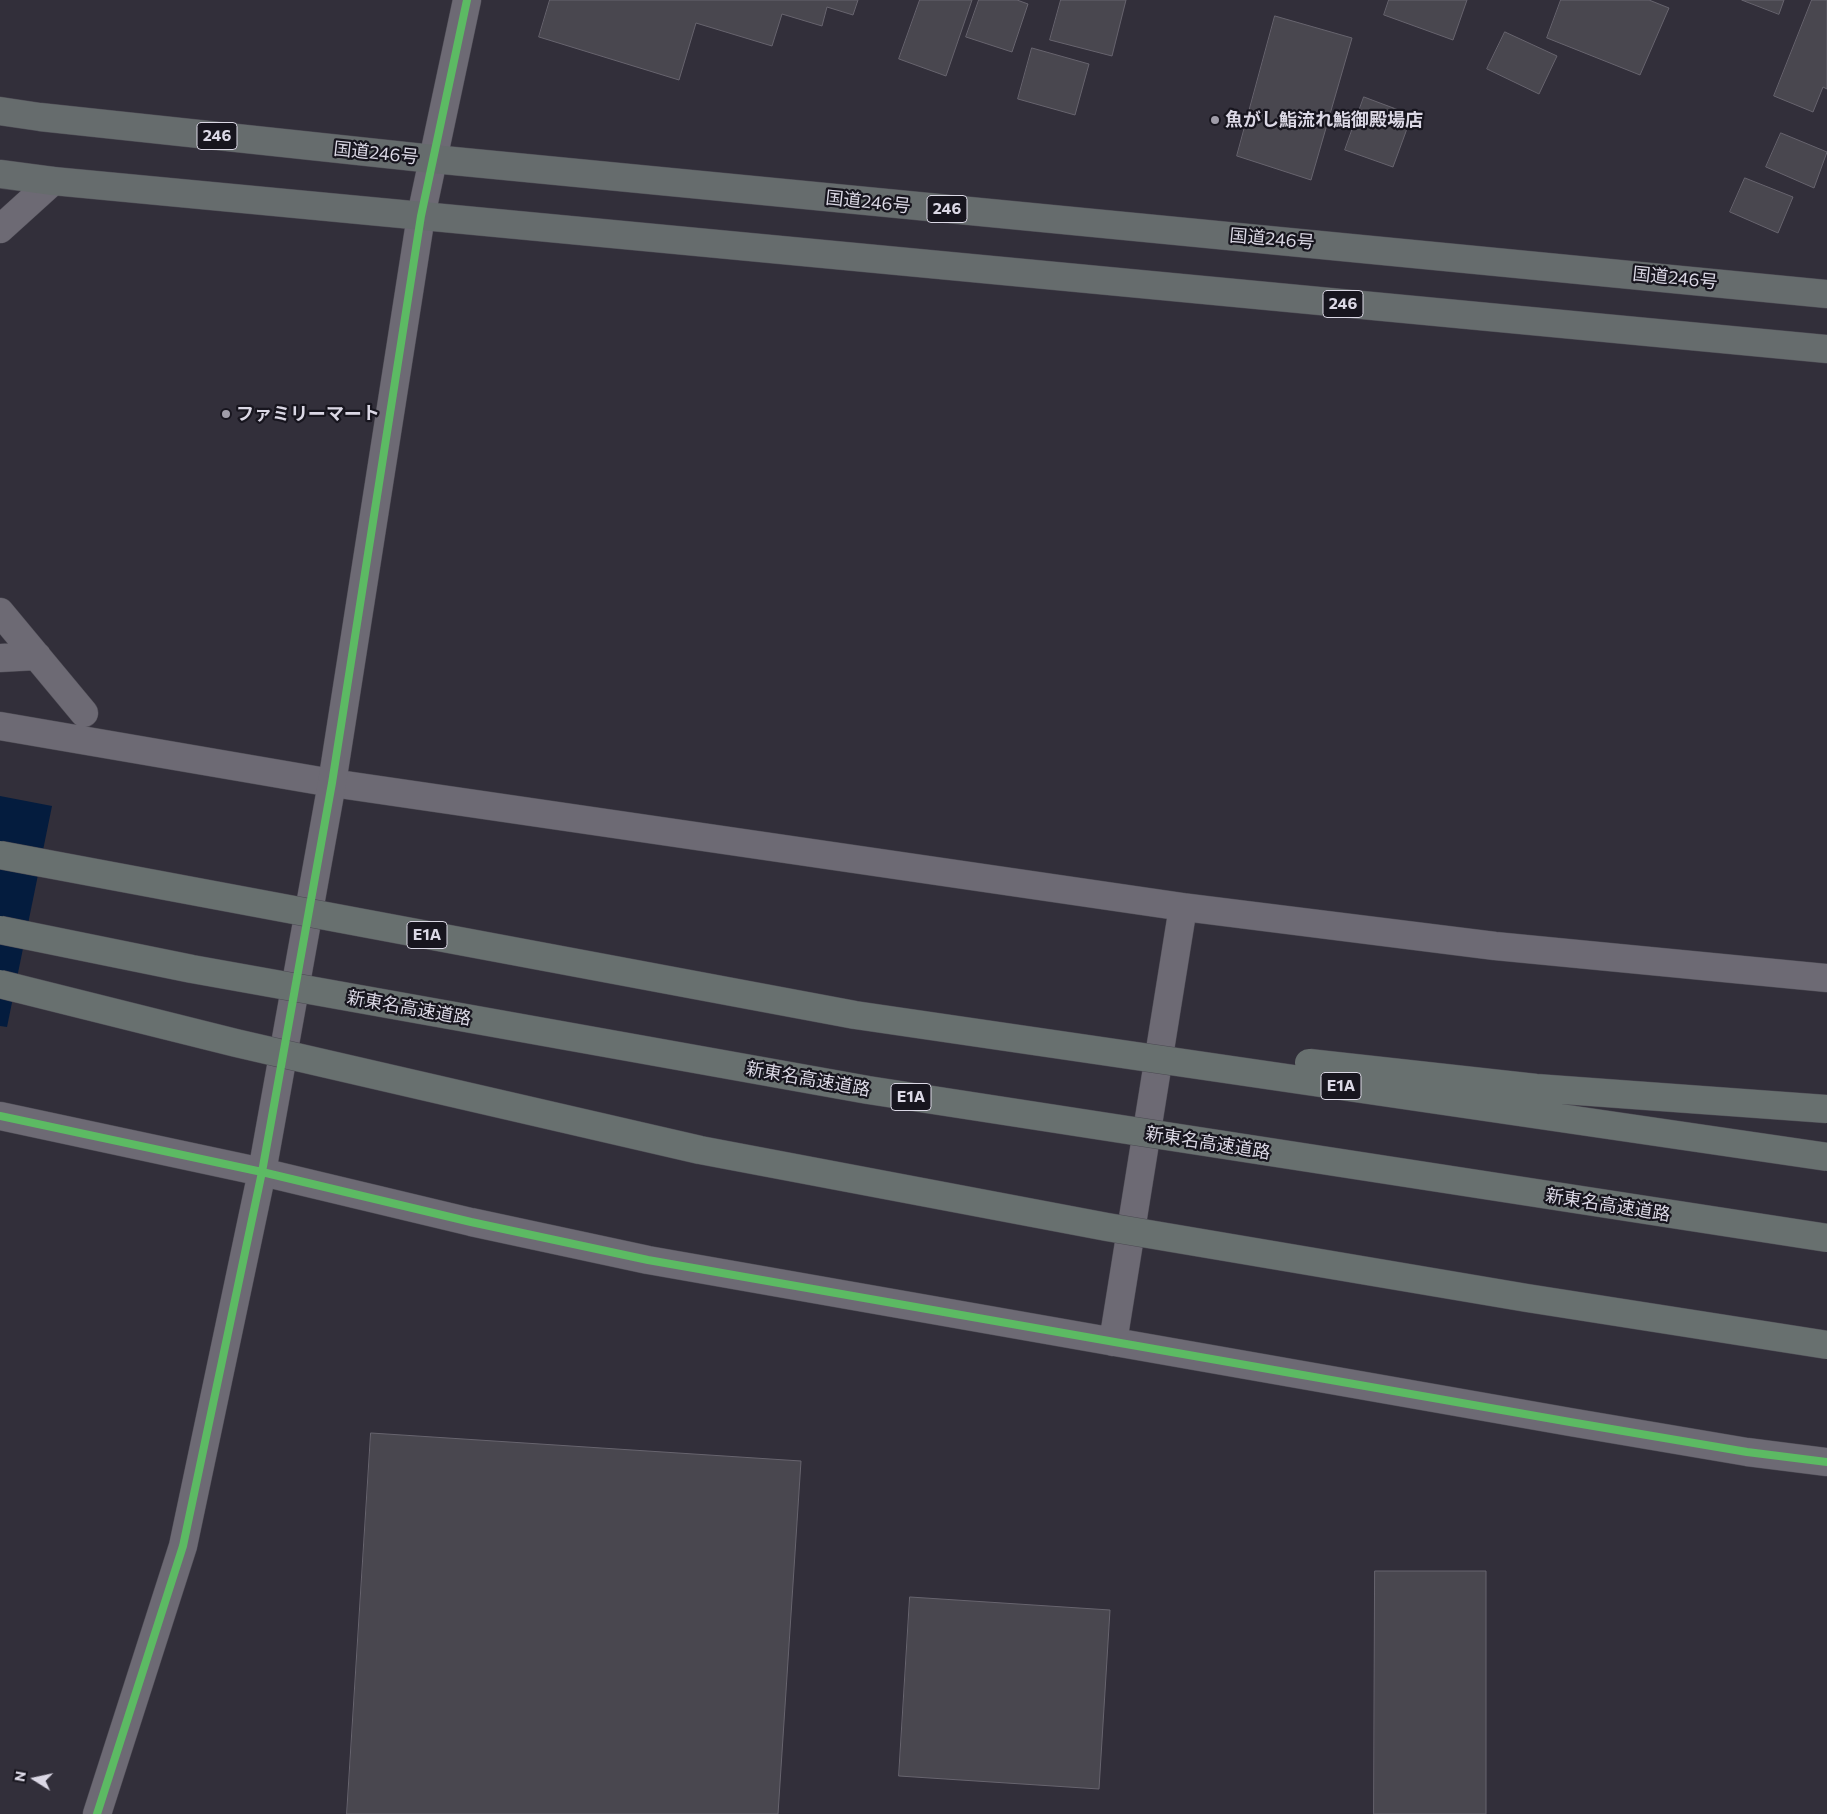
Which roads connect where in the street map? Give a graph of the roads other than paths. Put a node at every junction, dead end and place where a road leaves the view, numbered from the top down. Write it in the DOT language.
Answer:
graph roads {
  1 [pos="467,0"];
  2 [pos="0,111"];
  3 [pos="433,159"];
  4 [pos="0,174"];
  5 [pos="53,181"];
  6 [pos="421,216"];
  7 [pos="0,228"];
  8 [pos="1827,294"];
  9 [pos="1827,350"];
  10 [pos="0,612"];
  11 [pos="36,656"];
  12 [pos="0,658"];
  13 [pos="84,713"];
  14 [pos="0,726"];
  15 [pos="332,783"];
  16 [pos="0,855"];
  17 [pos="1183,907"];
  18 [pos="0,930"];
  19 [pos="1827,978"];
  20 [pos="0,984"];
  21 [pos="855,1014"];
  22 [pos="1827,1109"];
  23 [pos="0,1116"];
  24 [pos="1827,1157"];
  25 [pos="262,1172"];
  26 [pos="1827,1238"];
  27 [pos="1113,1342"];
  28 [pos="1827,1345"];
  29 [pos="1827,1462"];
  30 [pos="97,1814"];
  1 -- 3 [label="street"];
  2 -- 3 [label="highway, 国道246号 / 246"];
  3 -- 6 [label="street"];
  3 -- 8 [label="highway, 国道246号 / 246"];
  4 -- 5 [label="highway, 246"];
  5 -- 6 [label="highway, 246"];
  5 -- 7 [label="street"];
  6 -- 9 [label="highway, 246"];
  6 -- 15 [label="street"];
  10 -- 11 [label="street"];
  11 -- 12 [label="street"];
  11 -- 13 [label="street"];
  14 -- 15 [label="street"];
  15 -- 17 [label="street"];
  15 -- 25 [label="street"];
  16 -- 21 [label="highway, E1A, bridge"];
  17 -- 19 [label="street"];
  17 -- 27 [label="street"];
  18 -- 26 [label="highway, 新東名高速道路 / E1A, bridge"];
  20 -- 28 [label="highway, bridge"];
  21 -- 22 [label="highway, bridge"];
  21 -- 24 [label="highway, E1A, bridge"];
  23 -- 25 [label="street"];
  25 -- 27 [label="street"];
  25 -- 30 [label="street"];
  27 -- 29 [label="street"];
}
